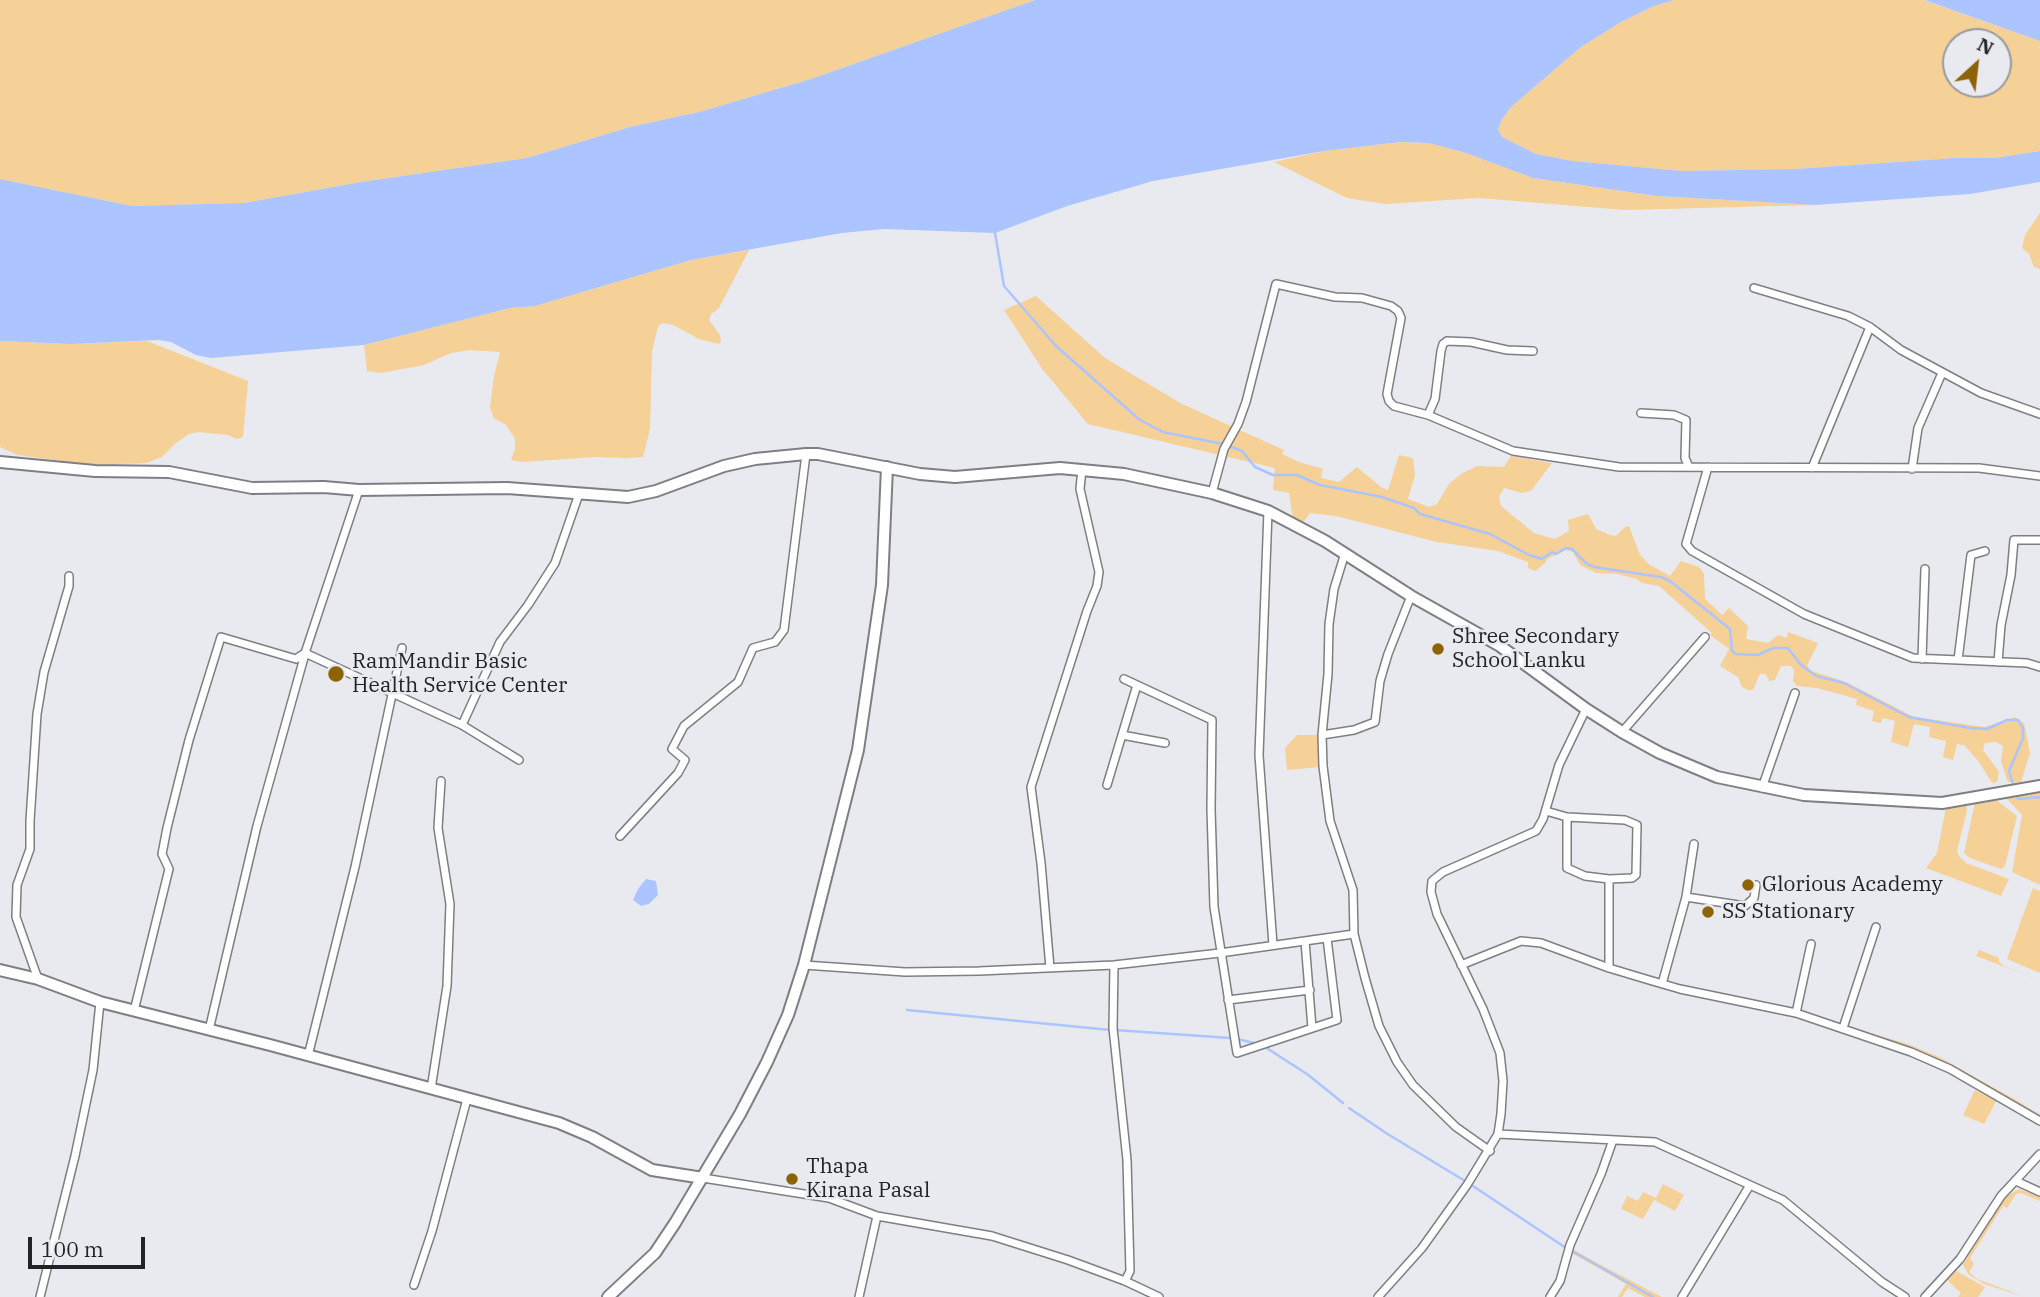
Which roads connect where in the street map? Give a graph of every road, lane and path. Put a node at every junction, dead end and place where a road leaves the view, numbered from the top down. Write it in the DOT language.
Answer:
graph roads {
  1 [pos="1754,288"];
  2 [pos="1870,327"];
  3 [pos="1533,351"];
  4 [pos="1942,373"];
  5 [pos="1642,413"];
  6 [pos="2040,414"];
  7 [pos="1428,415"];
  8 [pos="806,454"];
  9 [pos="0,462"];
  10 [pos="887,467"];
  11 [pos="1689,467"];
  12 [pos="1708,467"];
  13 [pos="1812,468"];
  14 [pos="1082,469"];
  15 [pos="1912,469"];
  16 [pos="2040,476"];
  17 [pos="359,490"];
  18 [pos="1212,493"];
  19 [pos="579,494"];
  20 [pos="1268,511"];
  21 [pos="2040,540"];
  22 [pos="1985,551"];
  23 [pos="1345,553"];
  24 [pos="1925,569"];
  25 [pos="69,576"];
  26 [pos="1411,596"];
  27 [pos="1705,637"];
  28 [pos="402,648"];
  29 [pos="305,653"];
  30 [pos="1922,659"];
  31 [pos="1958,660"];
  32 [pos="1998,662"];
  33 [pos="2040,667"];
  34 [pos="1124,679"];
  35 [pos="1137,685"];
  36 [pos="393,693"];
  37 [pos="1796,693"];
  38 [pos="1586,709"];
  39 [pos="462,725"];
  40 [pos="1622,732"];
  41 [pos="1122,735"];
  42 [pos="1322,735"];
  43 [pos="1165,743"];
  44 [pos="519,760"];
  45 [pos="441,781"];
  46 [pos="1107,785"];
  47 [pos="2040,786"];
  48 [pos="1762,788"];
  49 [pos="1546,811"];
  50 [pos="1567,817"];
  51 [pos="620,836"];
  52 [pos="1694,844"];
  53 [pos="1609,879"];
  54 [pos="1756,885"];
  55 [pos="1686,898"];
  56 [pos="1876,927"];
  57 [pos="1354,934"];
  58 [pos="1327,938"];
  59 [pos="1305,941"];
  60 [pos="1811,944"];
  61 [pos="1273,945"];
  62 [pos="1220,954"];
  63 [pos="804,965"];
  64 [pos="1114,965"];
  65 [pos="1461,965"];
  66 [pos="1050,968"];
  67 [pos="1609,968"];
  68 [pos="0,970"];
  69 [pos="38,979"];
  70 [pos="1662,984"];
  71 [pos="1310,990"];
  72 [pos="1228,1000"];
  73 [pos="100,1002"];
  74 [pos="134,1011"];
  75 [pos="1796,1013"];
  76 [pos="1312,1028"];
  77 [pos="1843,1028"];
  78 [pos="209,1030"];
  79 [pos="308,1056"];
  80 [pos="430,1089"];
  81 [pos="467,1099"];
  82 [pos="2040,1121"];
  83 [pos="1498,1134"];
  84 [pos="1613,1140"];
  85 [pos="1490,1151"];
  86 [pos="2040,1154"];
  87 [pos="703,1178"];
  88 [pos="2016,1181"];
  89 [pos="1750,1185"];
  90 [pos="2040,1192"];
  91 [pos="877,1216"];
  92 [pos="1125,1281"];
  93 [pos="414,1285"];
  94 [pos="40,1297"];
  95 [pos="608,1297"];
  96 [pos="859,1297"];
  97 [pos="1159,1297"];
  98 [pos="1378,1297"];
  99 [pos="1550,1297"];
  100 [pos="1682,1297"];
  101 [pos="1905,1297"];
  102 [pos="1924,1297"];
  1 -- 2 [label="street"];
  2 -- 4 [label="street"];
  2 -- 13 [label="street"];
  3 -- 7 [label="street"];
  4 -- 6 [label="street"];
  4 -- 15 [label="street"];
  5 -- 11 [label="street"];
  7 -- 11 [label="street"];
  7 -- 18 [label="street"];
  8 -- 10 [label="street"];
  8 -- 19 [label="street"];
  8 -- 51 [label="street"];
  9 -- 17 [label="street"];
  10 -- 14 [label="street"];
  10 -- 63 [label="street"];
  11 -- 12 [label="street"];
  12 -- 13 [label="street"];
  12 -- 30 [label="street"];
  13 -- 15 [label="street"];
  14 -- 18 [label="street"];
  14 -- 66 [label="street"];
  15 -- 16 [label="street"];
  17 -- 19 [label="street"];
  17 -- 29 [label="street"];
  18 -- 20 [label="street"];
  19 -- 39 [label="street"];
  20 -- 23 [label="street"];
  20 -- 61 [label="street"];
  21 -- 32 [label="street"];
  22 -- 31 [label="street"];
  23 -- 26 [label="street"];
  23 -- 42 [label="street"];
  24 -- 30 [label="street"];
  25 -- 69 [label="street"];
  26 -- 38 [label="street"];
  26 -- 42 [label="street"];
  27 -- 40 [label="street"];
  28 -- 36 [label="street"];
  29 -- 36 [label="street"];
  29 -- 74 [label="street"];
  29 -- 78 [label="street"];
  30 -- 31 [label="street"];
  31 -- 32 [label="street"];
  32 -- 33 [label="street"];
  34 -- 35 [label="street"];
  35 -- 41 [label="street"];
  35 -- 62 [label="street"];
  36 -- 39 [label="street"];
  36 -- 79 [label="street"];
  37 -- 48 [label="street"];
  38 -- 40 [label="street"];
  38 -- 49 [label="street"];
  39 -- 44 [label="street"];
  40 -- 48 [label="street"];
  41 -- 43 [label="street"];
  41 -- 46 [label="street"];
  42 -- 57 [label="street"];
  45 -- 80 [label="street"];
  47 -- 48 [label="street"];
  49 -- 50 [label="street"];
  49 -- 65 [label="street"];
  50 -- 53 [label="street"];
  50 -- 53 [label="street"];
  52 -- 55 [label="street"];
  53 -- 67 [label="street"];
  54 -- 55 [label="street"];
  55 -- 70 [label="street"];
  56 -- 77 [label="street"];
  57 -- 58 [label="street"];
  57 -- 85 [label="street"];
  58 -- 59 [label="street"];
  58 -- 76 [label="street"];
  59 -- 61 [label="street"];
  59 -- 71 [label="street"];
  60 -- 75 [label="street"];
  61 -- 62 [label="street"];
  62 -- 64 [label="street"];
  62 -- 72 [label="street"];
  63 -- 66 [label="street"];
  63 -- 87 [label="street"];
  64 -- 66 [label="street"];
  64 -- 92 [label="street"];
  65 -- 67 [label="street"];
  65 -- 83 [label="street"];
  67 -- 70 [label="street"];
  68 -- 69 [label="street"];
  69 -- 73 [label="street"];
  70 -- 75 [label="street"];
  71 -- 72 [label="street"];
  71 -- 76 [label="street"];
  72 -- 76 [label="street"];
  73 -- 74 [label="street"];
  73 -- 94 [label="street"];
  74 -- 78 [label="street"];
  75 -- 77 [label="street"];
  77 -- 82 [label="street"];
  78 -- 79 [label="street"];
  79 -- 80 [label="street"];
  80 -- 81 [label="street"];
  81 -- 87 [label="street"];
  81 -- 93 [label="street"];
  83 -- 84 [label="street"];
  83 -- 85 [label="street"];
  84 -- 89 [label="street"];
  84 -- 99 [label="street"];
  85 -- 98 [label="street"];
  86 -- 88 [label="street"];
  87 -- 91 [label="street"];
  87 -- 95 [label="street"];
  88 -- 90 [label="street"];
  88 -- 102 [label="street"];
  89 -- 100 [label="street"];
  89 -- 101 [label="street"];
  91 -- 92 [label="street"];
  91 -- 96 [label="street"];
  92 -- 97 [label="street"];
}
